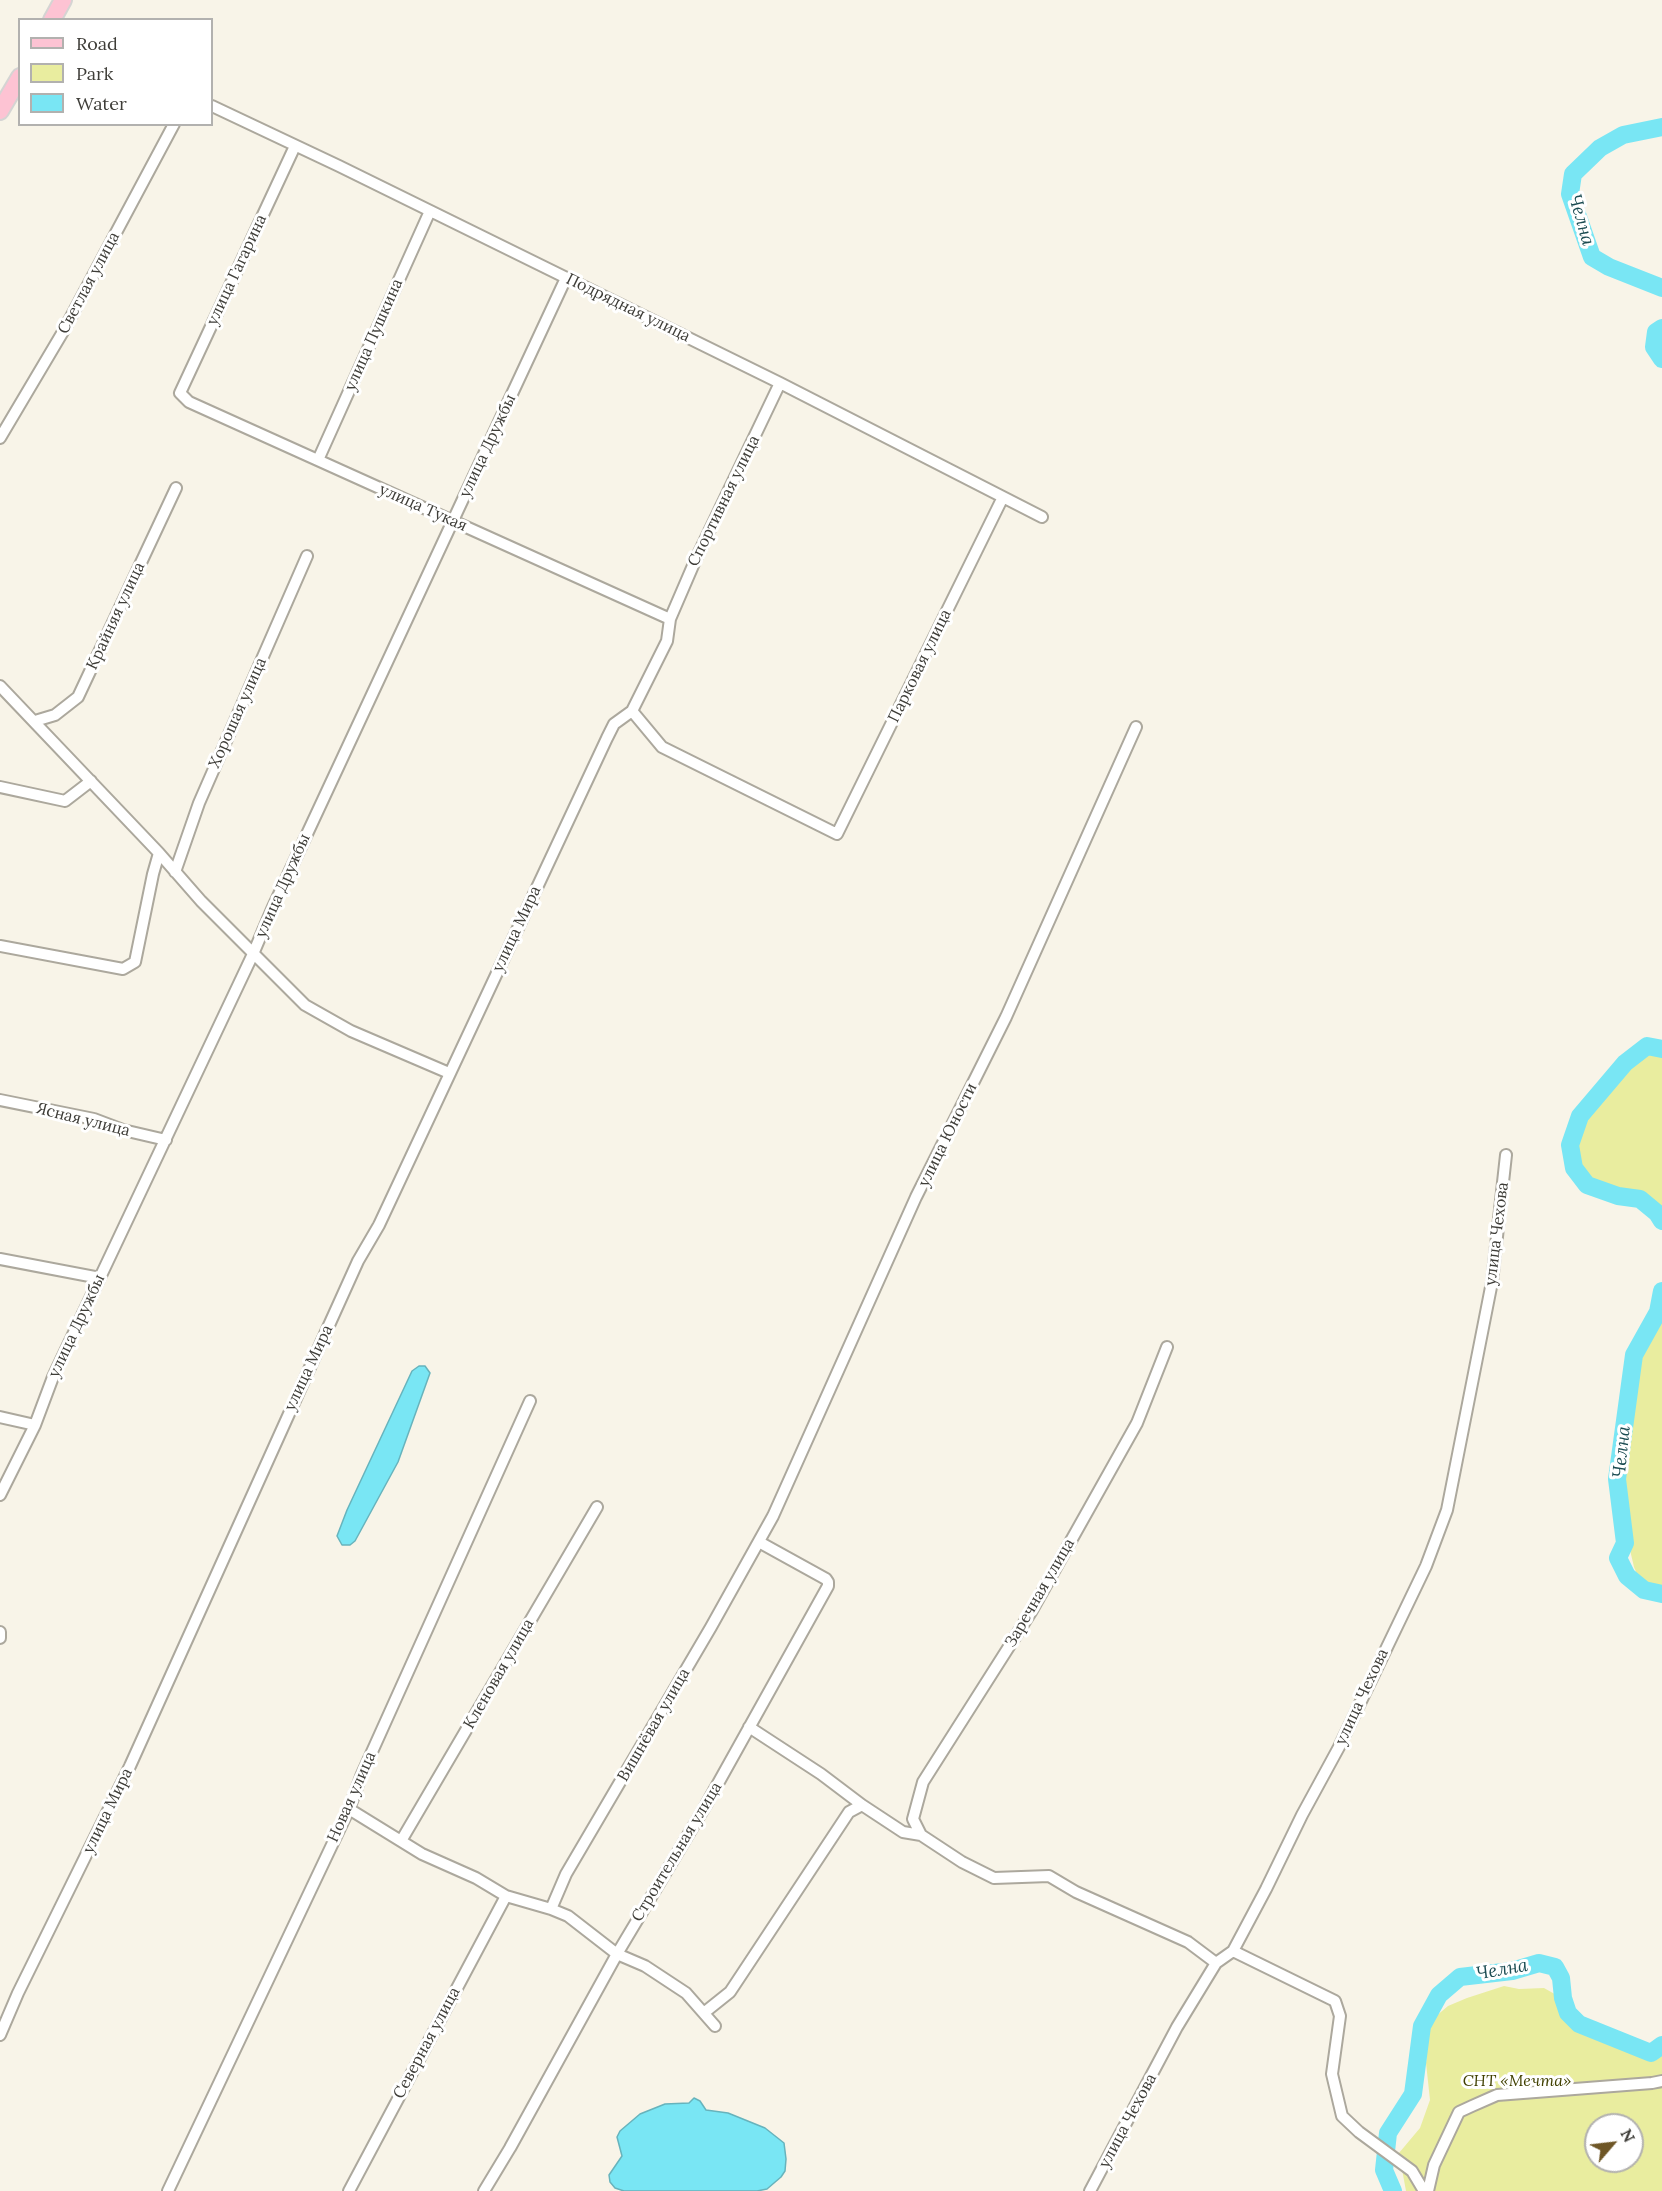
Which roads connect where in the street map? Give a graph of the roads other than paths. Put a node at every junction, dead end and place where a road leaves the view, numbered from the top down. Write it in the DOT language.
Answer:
graph roads {
  1 [pos="63,0"];
  2 [pos="53,18"];
  3 [pos="18,80"];
  4 [pos="213,106"];
  5 [pos="0,111"];
  6 [pos="173,126"];
  7 [pos="295,146"];
  8 [pos="430,211"];
  9 [pos="567,278"];
  10 [pos="780,383"];
  11 [pos="180,393"];
  12 [pos="0,438"];
  13 [pos="318,460"];
  14 [pos="176,488"];
  15 [pos="1003,497"];
  16 [pos="1042,517"];
  17 [pos="453,521"];
  18 [pos="307,556"];
  19 [pos="669,619"];
  20 [pos="0,686"];
  21 [pos="632,711"];
  22 [pos="34,721"];
  23 [pos="1136,727"];
  24 [pos="91,780"];
  25 [pos="0,787"];
  26 [pos="159,853"];
  27 [pos="175,872"];
  28 [pos="0,945"];
  29 [pos="253,954"];
  30 [pos="449,1073"];
  31 [pos="0,1100"];
  32 [pos="166,1140"];
  33 [pos="1506,1155"];
  34 [pos="0,1259"];
  35 [pos="100,1278"];
  36 [pos="1167,1347"];
  37 [pos="530,1401"];
  38 [pos="0,1417"];
  39 [pos="35,1425"];
  40 [pos="0,1495"];
  41 [pos="597,1508"];
  42 [pos="759,1542"];
  43 [pos="0,1632"];
  44 [pos="0,1638"];
  45 [pos="749,1728"];
  46 [pos="862,1805"];
  47 [pos="349,1809"];
  48 [pos="921,1835"];
  49 [pos="401,1841"];
  50 [pos="506,1896"];
  51 [pos="551,1909"];
  52 [pos="1233,1951"];
  53 [pos="617,1954"];
  54 [pos="1216,1963"];
  55 [pos="705,2012"];
  56 [pos="715,2026"];
  57 [pos="0,2035"];
  58 [pos="1662,2081"];
  59 [pos="168,2191"];
  60 [pos="349,2191"];
  61 [pos="484,2191"];
  62 [pos="1090,2191"];
  63 [pos="1426,2191"];
  1 -- 2 [label="main road"];
  3 -- 5 [label="main road"];
  4 -- 7 [label="street, Подрядная улица"];
  6 -- 12 [label="street, Светлая улица"];
  7 -- 8 [label="street, Подрядная улица"];
  7 -- 11 [label="street, улица Гагарина"];
  8 -- 9 [label="street, Подрядная улица"];
  8 -- 13 [label="street, улица Пушкина"];
  9 -- 10 [label="street, Подрядная улица"];
  9 -- 17 [label="street, улица Дружбы"];
  10 -- 15 [label="street, Подрядная улица"];
  10 -- 19 [label="street, Спортивная улица"];
  11 -- 13 [label="street, улица Тукая"];
  13 -- 17 [label="street, улица Тукая"];
  14 -- 22 [label="street, Крайняя улица"];
  15 -- 16 [label="street, Подрядная улица"];
  15 -- 21 [label="street, Парковая улица"];
  17 -- 19 [label="street, улица Тукая"];
  17 -- 29 [label="street, улица Дружбы"];
  18 -- 27 [label="street, Хорошая улица"];
  19 -- 21 [label="street, Спортивная улица"];
  20 -- 22 [label="street"];
  21 -- 30 [label="street, улица Мира"];
  22 -- 24 [label="street"];
  23 -- 42 [label="street, улица Юности"];
  24 -- 25 [label="street"];
  24 -- 26 [label="street"];
  26 -- 27 [label="street"];
  26 -- 28 [label="street"];
  27 -- 29 [label="street"];
  29 -- 30 [label="street"];
  29 -- 32 [label="street, улица Дружбы"];
  30 -- 57 [label="street, улица Мира"];
  31 -- 32 [label="street, Ясная улица"];
  32 -- 35 [label="street, улица Дружбы"];
  33 -- 52 [label="street, улица Чехова"];
  34 -- 35 [label="street"];
  35 -- 39 [label="street, улица Дружбы"];
  36 -- 48 [label="street, Заречная улица"];
  37 -- 47 [label="street, Новая улица"];
  38 -- 39 [label="street"];
  39 -- 40 [label="street, улица Дружбы"];
  41 -- 49 [label="street, Кленовая улица"];
  42 -- 45 [label="street, Строительная улица"];
  42 -- 51 [label="street, Вишнёвая улица"];
  43 -- 44 [label="street"];
  45 -- 46 [label="street"];
  45 -- 53 [label="street, Строительная улица"];
  46 -- 48 [label="street"];
  46 -- 55 [label="street"];
  47 -- 49 [label="street"];
  47 -- 59 [label="street, Новая улица"];
  48 -- 54 [label="street"];
  49 -- 50 [label="street"];
  50 -- 51 [label="street"];
  50 -- 60 [label="street, Северная улица"];
  51 -- 53 [label="street"];
  52 -- 54 [label="street, улица Чехова"];
  52 -- 63 [label="street"];
  53 -- 55 [label="street"];
  53 -- 61 [label="street, Строительная улица"];
  54 -- 62 [label="street, улица Чехова"];
  55 -- 56 [label="street"];
  58 -- 63 [label="street"];
}
